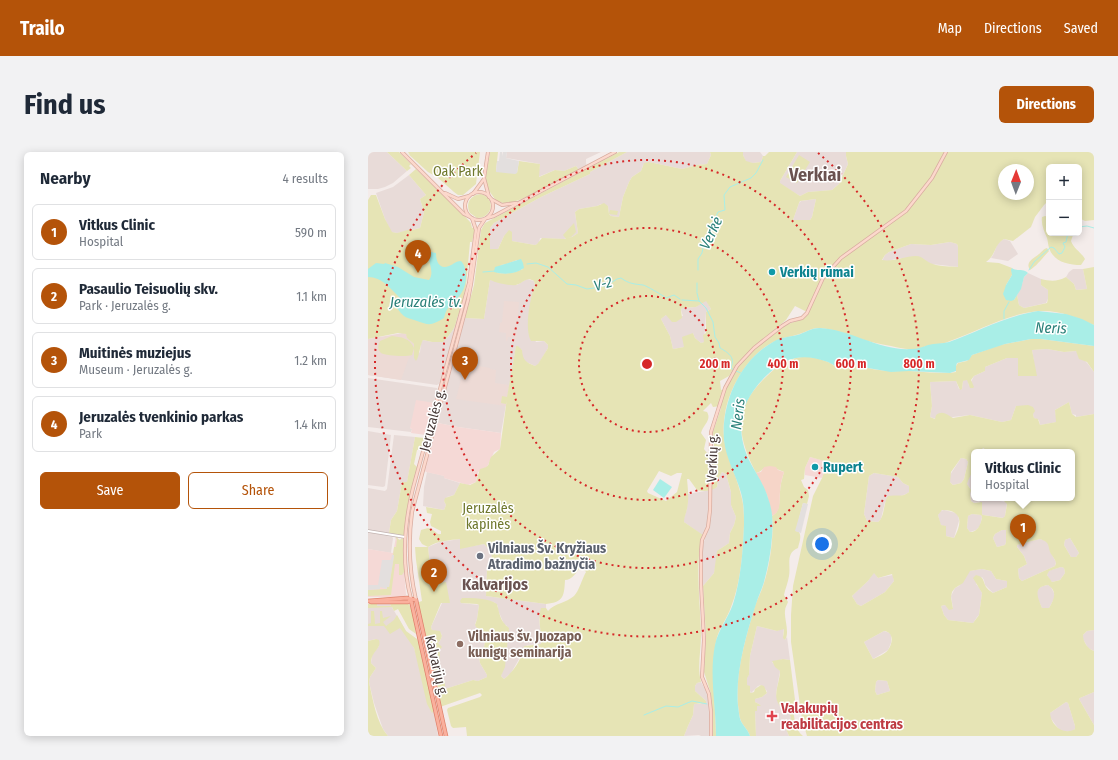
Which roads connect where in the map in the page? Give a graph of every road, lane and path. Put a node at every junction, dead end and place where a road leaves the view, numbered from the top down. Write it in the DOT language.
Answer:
graph roads {
  1 [pos="402,152"];
  2 [pos="488,152"];
  3 [pos="615,152"];
  4 [pos="946,152"];
  5 [pos="484,178"];
  6 [pos="444,193"];
  7 [pos="472,195"];
  8 [pos="490,198"];
  9 [pos="518,203"];
  10 [pos="471,217"];
  11 [pos="486,218"];
  12 [pos="428,437"];
  13 [pos="432,438"];
  14 [pos="368,531"];
  15 [pos="405,537"];
  16 [pos="410,538"];
  17 [pos="411,600"];
  18 [pos="416,600"];
  19 [pos="368,601"];
  20 [pos="440,712"];
  21 [pos="436,713"];
  22 [pos="441,736"];
  23 [pos="446,736"];
  24 [pos="711,736"];
  1 -- 6 [label="main road"];
  2 -- 5 [label="main road"];
  3 -- 9 [label="main road"];
  4 -- 24 [label="main road, Verkių g."];
  5 -- 7 [label="main road"];
  5 -- 8 [label="main road"];
  6 -- 7 [label="main road"];
  6 -- 10 [label="main road"];
  7 -- 8 [label="main road"];
  7 -- 10 [label="main road"];
  8 -- 9 [label="main road"];
  8 -- 11 [label="main road"];
  9 -- 11 [label="main road"];
  10 -- 11 [label="main road"];
  10 -- 12 [label="main road, Jeruzalės g."];
  11 -- 13 [label="main road, Jeruzalės g."];
  12 -- 13 [label="main road"];
  12 -- 15 [label="main road, Jeruzalės g."];
  13 -- 16 [label="main road, Jeruzalės g."];
  14 -- 15 [label="street"];
  15 -- 16 [label="main road"];
  15 -- 17 [label="main road, Jeruzalės g."];
  16 -- 18 [label="main road, Jeruzalės g."];
  17 -- 18 [label="main road"];
  17 -- 19 [label="main road"];
  17 -- 21 [label="main road, Kalvarijų g."];
  18 -- 20 [label="main road, Kalvarijų g."];
  20 -- 21 [label="main road"];
  20 -- 23 [label="main road, Kalvarijų g."];
  21 -- 22 [label="main road, Kalvarijų g."];
}
